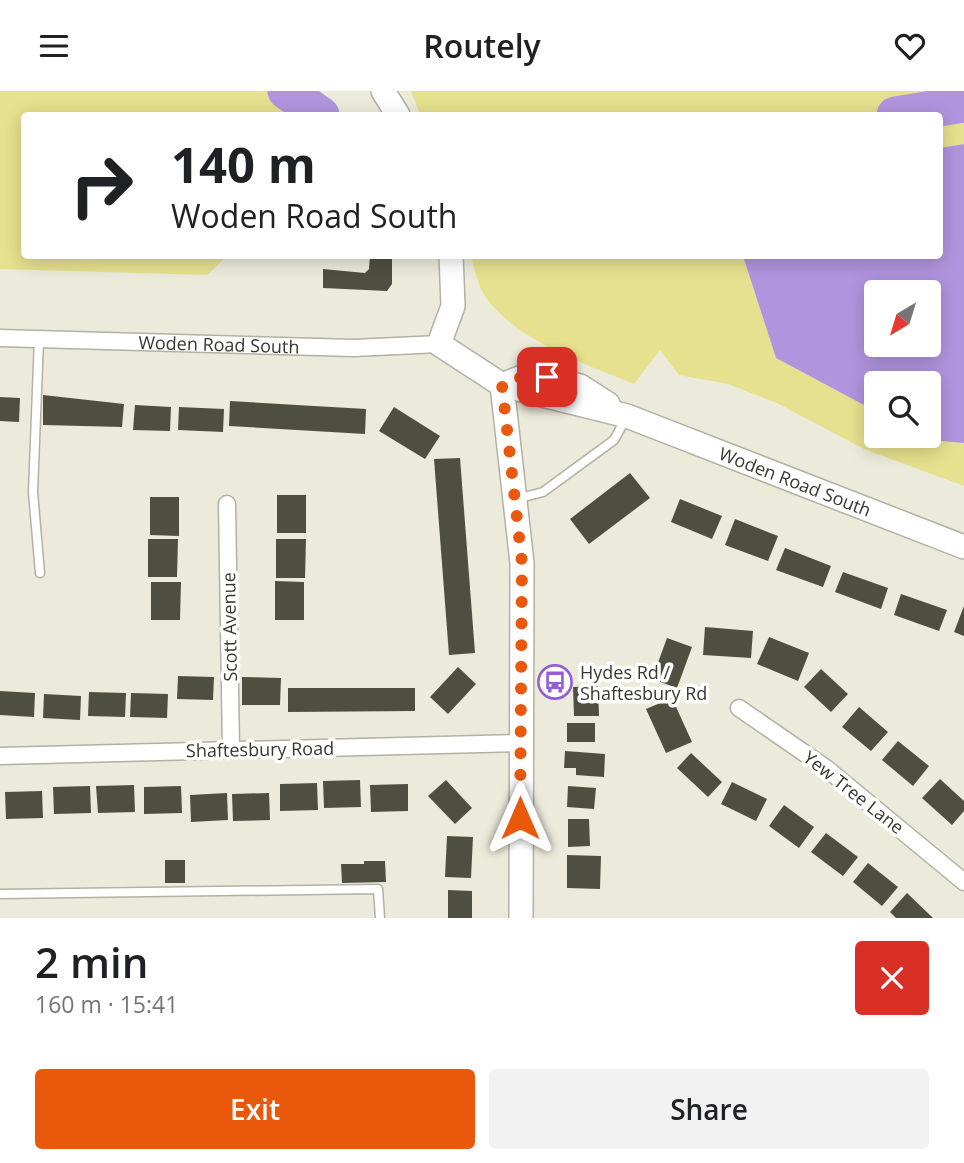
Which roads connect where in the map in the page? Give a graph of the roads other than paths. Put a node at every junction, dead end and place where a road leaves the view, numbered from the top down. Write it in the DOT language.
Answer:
graph roads {
  1 [pos="383,91"];
  2 [pos="396,112"];
  3 [pos="451,259"];
  4 [pos="0,338"];
  5 [pos="38,339"];
  6 [pos="439,344"];
  7 [pos="502,385"];
  8 [pos="627,416"];
  9 [pos="516,499"];
  10 [pos="227,504"];
  11 [pos="964,547"];
  12 [pos="40,573"];
  13 [pos="739,708"];
  14 [pos="520,743"];
  15 [pos="231,750"];
  16 [pos="0,755"];
  17 [pos="964,883"];
  18 [pos="0,894"];
  19 [pos="380,918"];
  20 [pos="521,918"];
  1 -- 2 [label="street"];
  3 -- 6 [label="street"];
  4 -- 5 [label="street, Woden Road South"];
  5 -- 6 [label="street, Woden Road South"];
  5 -- 12 [label="lane"];
  6 -- 7 [label="street, Woden Road South"];
  7 -- 8 [label="street, Woden Road South"];
  7 -- 9 [label="street"];
  8 -- 9 [label="lane"];
  8 -- 11 [label="street, Woden Road South"];
  9 -- 14 [label="street"];
  10 -- 15 [label="street, Scott Avenue"];
  13 -- 17 [label="street, Yew Tree Lane"];
  14 -- 15 [label="street, Shaftesbury Road"];
  14 -- 20 [label="street"];
  15 -- 16 [label="street, Shaftesbury Road"];
  18 -- 19 [label="lane"];
}
